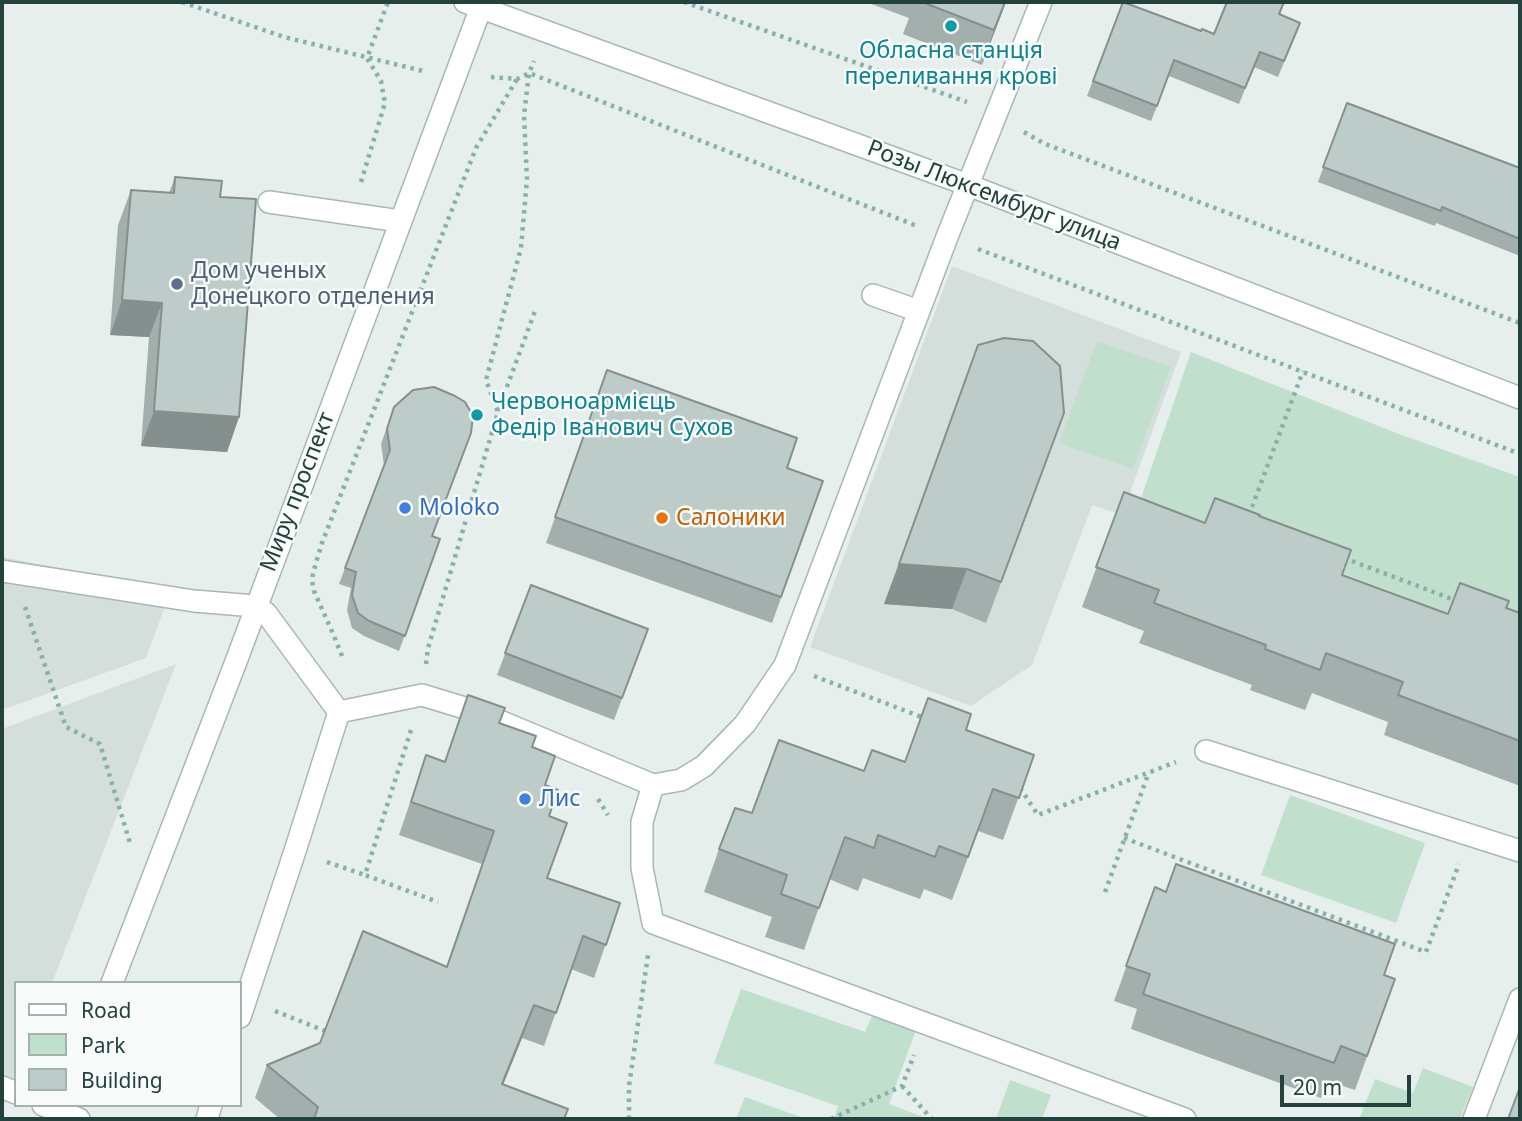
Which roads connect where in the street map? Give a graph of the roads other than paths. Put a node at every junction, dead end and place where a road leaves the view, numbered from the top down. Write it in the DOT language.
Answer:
graph roads {
  1 [pos="1041,2"];
  2 [pos="477,4"];
  3 [pos="968,185"];
  4 [pos="269,202"];
  5 [pos="400,221"];
  6 [pos="873,295"];
  7 [pos="919,311"];
  8 [pos="1520,398"];
  9 [pos="8,572"];
  10 [pos="256,606"];
  11 [pos="339,712"];
  12 [pos="1206,751"];
  13 [pos="653,785"];
  14 [pos="1520,851"];
  15 [pos="113,981"];
  16 [pos="1520,999"];
  17 [pos="242,1008"];
  18 [pos="1185,1119"];
  19 [pos="1474,1119"];
  1 -- 3 [label="street"];
  2 -- 3 [label="street, Розы Люксембург улица"];
  2 -- 5 [label="street, Миру проспект"];
  3 -- 7 [label="street"];
  3 -- 8 [label="street, Розы Люксембург улица"];
  4 -- 5 [label="street"];
  5 -- 10 [label="street, Миру проспект"];
  6 -- 7 [label="street"];
  7 -- 13 [label="street"];
  9 -- 10 [label="street"];
  10 -- 11 [label="street"];
  10 -- 15 [label="street, Миру проспект"];
  11 -- 13 [label="street"];
  11 -- 17 [label="street"];
  12 -- 14 [label="street"];
  13 -- 18 [label="street"];
  16 -- 19 [label="street"];
}
